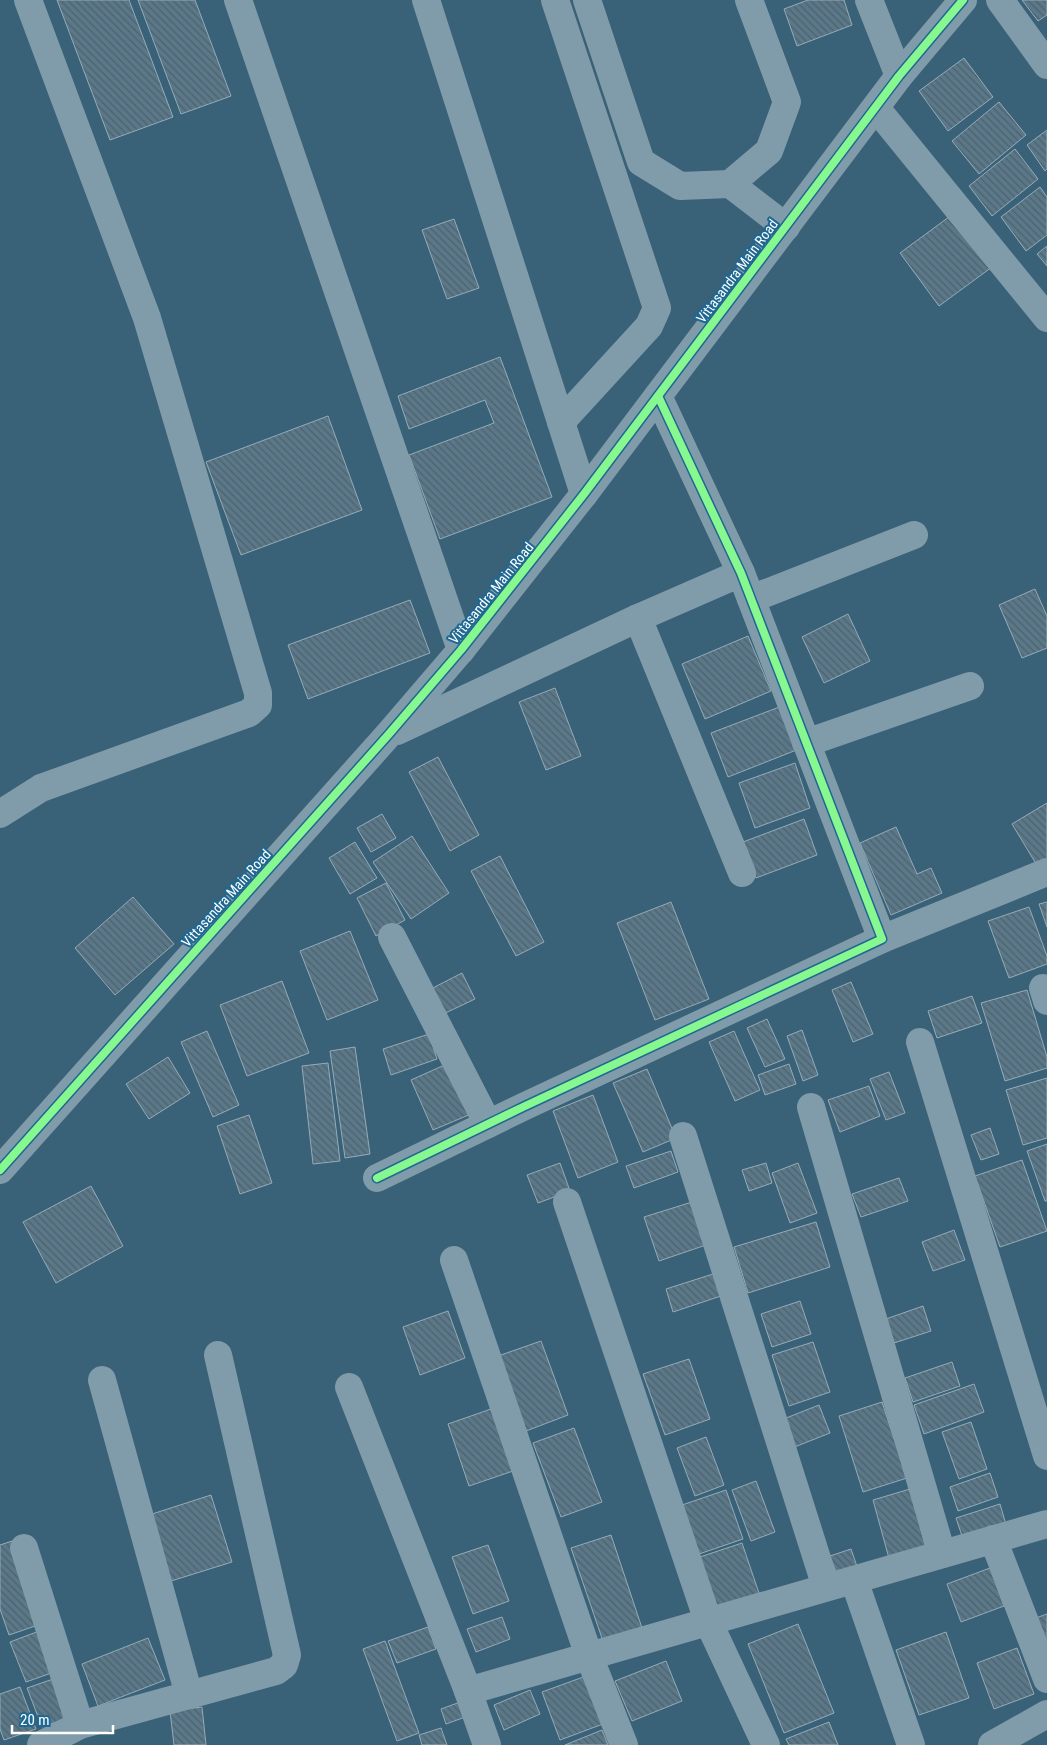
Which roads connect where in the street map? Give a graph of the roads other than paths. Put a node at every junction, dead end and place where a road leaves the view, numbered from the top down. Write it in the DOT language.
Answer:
graph roads {
  1 [pos="28,0"];
  2 [pos="238,0"];
  3 [pos="426,0"];
  4 [pos="554,0"];
  5 [pos="587,0"];
  6 [pos="749,0"];
  7 [pos="869,0"];
  8 [pos="963,0"];
  9 [pos="1000,0"];
  10 [pos="1047,65"];
  11 [pos="900,76"];
  12 [pos="876,108"];
  13 [pos="730,184"];
  14 [pos="786,227"];
  15 [pos="1047,318"];
  16 [pos="658,396"];
  17 [pos="561,422"];
  18 [pos="584,494"];
  19 [pos="914,536"];
  20 [pos="741,574"];
  21 [pos="751,599"];
  22 [pos="638,618"];
  23 [pos="461,650"];
  24 [pos="970,686"];
  25 [pos="389,734"];
  26 [pos="806,743"];
  27 [pos="0,814"];
  28 [pos="1047,872"];
  29 [pos="742,873"];
  30 [pos="392,938"];
  31 [pos="882,939"];
  32 [pos="920,1042"];
  33 [pos="811,1107"];
  34 [pos="488,1124"];
  35 [pos="683,1136"];
  36 [pos="0,1170"];
  37 [pos="378,1178"];
  38 [pos="568,1202"];
  39 [pos="454,1260"];
  40 [pos="218,1355"];
  41 [pos="102,1380"];
  42 [pos="348,1387"];
  43 [pos="1047,1456"];
  44 [pos="1047,1524"];
  45 [pos="993,1539"];
  46 [pos="24,1548"];
  47 [pos="942,1554"];
  48 [pos="854,1580"];
  49 [pos="826,1587"];
  50 [pos="708,1621"];
  51 [pos="589,1656"];
  52 [pos="1047,1678"];
  53 [pos="468,1691"];
  54 [pos="189,1695"];
  55 [pos="1047,1714"];
  56 [pos="80,1725"];
  57 [pos="41,1745"];
  58 [pos="487,1745"];
  59 [pos="624,1745"];
  60 [pos="766,1745"];
  61 [pos="911,1745"];
  62 [pos="992,1745"];
  1 -- 27 [label="street"];
  2 -- 23 [label="street"];
  3 -- 17 [label="street"];
  4 -- 17 [label="street"];
  5 -- 13 [label="street"];
  6 -- 13 [label="street"];
  7 -- 11 [label="street"];
  8 -- 11 [label="street, Vittasandra Main Road"];
  9 -- 10 [label="street"];
  11 -- 12 [label="street, Vittasandra Main Road"];
  12 -- 14 [label="street, Vittasandra Main Road"];
  12 -- 15 [label="street"];
  13 -- 14 [label="street"];
  14 -- 16 [label="street, Vittasandra Main Road"];
  16 -- 18 [label="street, Vittasandra Main Road"];
  16 -- 20 [label="street"];
  17 -- 18 [label="street"];
  18 -- 23 [label="street, Vittasandra Main Road"];
  19 -- 21 [label="street"];
  20 -- 21 [label="street"];
  20 -- 22 [label="street"];
  21 -- 26 [label="street"];
  22 -- 25 [label="street"];
  22 -- 29 [label="street"];
  23 -- 25 [label="street, Vittasandra Main Road"];
  24 -- 26 [label="street"];
  25 -- 36 [label="street, Vittasandra Main Road"];
  26 -- 31 [label="street"];
  28 -- 31 [label="street"];
  30 -- 34 [label="street"];
  31 -- 34 [label="street"];
  32 -- 43 [label="street"];
  33 -- 47 [label="street"];
  34 -- 37 [label="street"];
  35 -- 49 [label="street"];
  38 -- 50 [label="street"];
  39 -- 51 [label="street"];
  40 -- 54 [label="street"];
  41 -- 54 [label="street"];
  42 -- 53 [label="street"];
  44 -- 45 [label="street"];
  45 -- 47 [label="street"];
  45 -- 52 [label="street"];
  46 -- 56 [label="street"];
  47 -- 48 [label="street"];
  48 -- 49 [label="street"];
  48 -- 61 [label="street"];
  49 -- 50 [label="street"];
  50 -- 51 [label="street"];
  50 -- 60 [label="street"];
  51 -- 53 [label="street"];
  51 -- 59 [label="street"];
  53 -- 58 [label="street"];
  54 -- 56 [label="street"];
  55 -- 62 [label="street"];
  56 -- 57 [label="street"];
}
